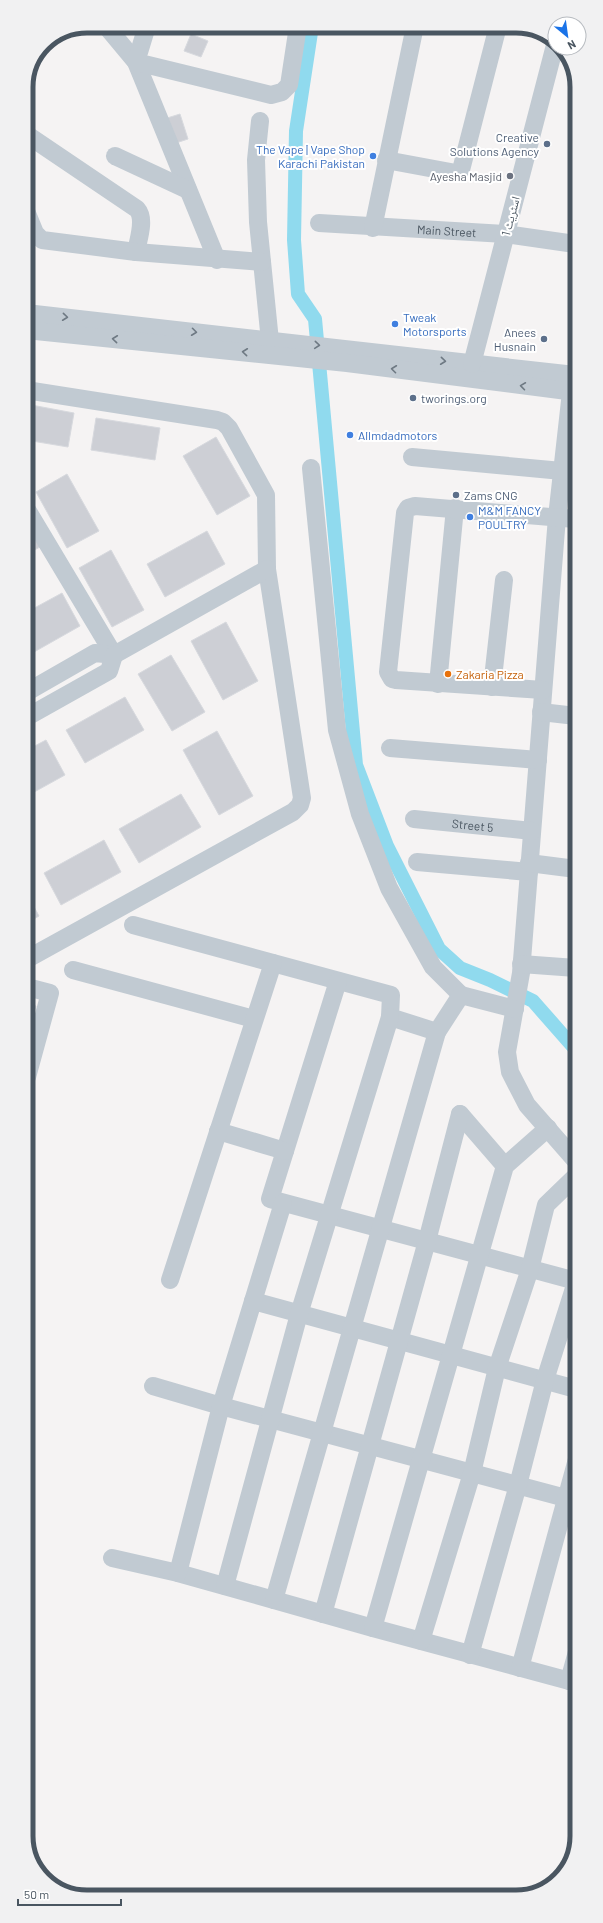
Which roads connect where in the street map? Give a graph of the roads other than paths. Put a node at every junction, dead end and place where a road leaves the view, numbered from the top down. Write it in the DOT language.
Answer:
graph roads {
  1 [pos="112,33"];
  2 [pos="145,33"];
  3 [pos="297,33"];
  4 [pos="413,33"];
  5 [pos="496,33"];
  6 [pos="552,56"];
  7 [pos="136,62"];
  8 [pos="260,121"];
  9 [pos="33,139"];
  10 [pos="115,156"];
  11 [pos="386,160"];
  12 [pos="188,190"];
  13 [pos="318,224"];
  14 [pos="33,228"];
  15 [pos="373,228"];
  16 [pos="505,234"];
  17 [pos="570,243"];
  18 [pos="136,252"];
  19 [pos="217,260"];
  20 [pos="262,262"];
  21 [pos="33,314"];
  22 [pos="33,330"];
  23 [pos="279,347"];
  24 [pos="348,356"];
  25 [pos="472,364"];
  26 [pos="570,376"];
  27 [pos="553,381"];
  28 [pos="570,390"];
  29 [pos="33,391"];
  30 [pos="570,414"];
  31 [pos="412,457"];
  32 [pos="311,468"];
  33 [pos="562,471"];
  34 [pos="455,508"];
  35 [pos="557,517"];
  36 [pos="570,518"];
  37 [pos="33,520"];
  38 [pos="267,569"];
  39 [pos="504,580"];
  40 [pos="114,655"];
  41 [pos="438,684"];
  42 [pos="492,687"];
  43 [pos="33,688"];
  44 [pos="543,690"];
  45 [pos="541,712"];
  46 [pos="34,713"];
  47 [pos="570,715"];
  48 [pos="390,748"];
  49 [pos="538,760"];
  50 [pos="414,820"];
  51 [pos="532,831"];
  52 [pos="417,862"];
  53 [pos="529,867"];
  54 [pos="570,869"];
  55 [pos="132,925"];
  56 [pos="33,956"];
  57 [pos="273,963"];
  58 [pos="570,968"];
  59 [pos="521,969"];
  60 [pos="73,970"];
  61 [pos="338,981"];
  62 [pos="33,989"];
  63 [pos="461,995"];
  64 [pos="516,1006"];
  65 [pos="390,1017"];
  66 [pos="254,1019"];
  67 [pos="437,1032"];
  68 [pos="33,1055"];
  69 [pos="548,1128"];
  70 [pos="218,1131"];
  71 [pos="285,1151"];
  72 [pos="570,1154"];
  73 [pos="505,1166"];
  74 [pos="570,1182"];
  75 [pos="283,1202"];
  76 [pos="329,1214"];
  77 [pos="380,1229"];
  78 [pos="427,1241"];
  79 [pos="479,1255"];
  80 [pos="530,1269"];
  81 [pos="170,1280"];
  82 [pos="570,1280"];
  83 [pos="570,1301"];
  84 [pos="253,1302"];
  85 [pos="299,1314"];
  86 [pos="352,1328"];
  87 [pos="399,1341"];
  88 [pos="451,1355"];
  89 [pos="498,1368"];
  90 [pos="545,1380"];
  91 [pos="153,1386"];
  92 [pos="570,1387"];
  93 [pos="221,1406"];
  94 [pos="269,1419"];
  95 [pos="322,1433"];
  96 [pos="370,1446"];
  97 [pos="421,1459"];
  98 [pos="472,1473"];
  99 [pos="518,1485"];
  100 [pos="570,1499"];
  101 [pos="570,1502"];
  102 [pos="112,1558"];
  103 [pos="178,1572"];
  104 [pos="226,1586"];
  105 [pos="274,1600"];
  106 [pos="323,1614"];
  107 [pos="373,1628"];
  108 [pos="422,1641"];
  109 [pos="470,1654"];
  110 [pos="520,1668"];
  111 [pos="570,1681"];
  1 -- 7 [label="street"];
  2 -- 7 [label="street"];
  3 -- 7 [label="street"];
  4 -- 11 [label="street"];
  5 -- 11 [label="street"];
  6 -- 16 [label="street, اسٹریٹ 1"];
  7 -- 12 [label="street"];
  8 -- 20 [label="street"];
  9 -- 18 [label="street"];
  10 -- 12 [label="street"];
  11 -- 15 [label="street"];
  12 -- 19 [label="street"];
  13 -- 15 [label="street, Main Street"];
  14 -- 18 [label="street"];
  15 -- 16 [label="street, Main Street"];
  16 -- 17 [label="street, Main Street"];
  16 -- 25 [label="street, اسٹریٹ 1"];
  18 -- 19 [label="street"];
  19 -- 20 [label="street"];
  20 -- 23 [label="street"];
  21 -- 23 [label="street, one-way"];
  23 -- 22 [label="street, one-way"];
  23 -- 24 [label="street"];
  24 -- 25 [label="street, one-way"];
  27 -- 24 [label="street, one-way"];
  25 -- 27 [label="street"];
  26 -- 27 [label="street"];
  27 -- 28 [label="street"];
  29 -- 38 [label="street"];
  30 -- 33 [label="street"];
  31 -- 33 [label="street"];
  32 -- 63 [label="street"];
  33 -- 35 [label="street"];
  34 -- 35 [label="street"];
  34 -- 41 [label="street"];
  34 -- 41 [label="street"];
  35 -- 36 [label="street"];
  35 -- 44 [label="street"];
  37 -- 40 [label="street"];
  38 -- 40 [label="street"];
  38 -- 56 [label="street"];
  39 -- 42 [label="street"];
  40 -- 43 [label="street"];
  40 -- 46 [label="street"];
  41 -- 42 [label="street"];
  42 -- 44 [label="street"];
  44 -- 45 [label="street"];
  45 -- 47 [label="street"];
  45 -- 49 [label="street"];
  48 -- 49 [label="street"];
  49 -- 51 [label="street"];
  50 -- 51 [label="street, Street 5"];
  51 -- 53 [label="street"];
  52 -- 53 [label="street"];
  53 -- 54 [label="street"];
  53 -- 59 [label="street"];
  55 -- 57 [label="street"];
  57 -- 61 [label="street"];
  57 -- 66 [label="street"];
  58 -- 59 [label="street"];
  59 -- 64 [label="street"];
  60 -- 66 [label="street"];
  61 -- 65 [label="street"];
  61 -- 71 [label="street"];
  62 -- 68 [label="street"];
  63 -- 64 [label="street"];
  63 -- 67 [label="street"];
  64 -- 69 [label="street"];
  65 -- 67 [label="street"];
  65 -- 76 [label="street"];
  66 -- 70 [label="street"];
  67 -- 77 [label="street"];
  69 -- 72 [label="street"];
  69 -- 73 [label="street"];
  70 -- 71 [label="street"];
  70 -- 81 [label="street"];
  71 -- 75 [label="street"];
  73 -- 78 [label="street"];
  73 -- 79 [label="street"];
  74 -- 80 [label="street"];
  75 -- 76 [label="street"];
  75 -- 84 [label="street"];
  76 -- 77 [label="street"];
  76 -- 85 [label="street"];
  77 -- 78 [label="street"];
  77 -- 86 [label="street"];
  78 -- 79 [label="street"];
  78 -- 87 [label="street"];
  79 -- 80 [label="street"];
  79 -- 88 [label="street"];
  80 -- 82 [label="street"];
  80 -- 89 [label="street"];
  83 -- 90 [label="street"];
  84 -- 85 [label="street"];
  84 -- 93 [label="street"];
  85 -- 86 [label="street"];
  85 -- 94 [label="street"];
  86 -- 87 [label="street"];
  86 -- 95 [label="street"];
  87 -- 88 [label="street"];
  87 -- 96 [label="street"];
  88 -- 89 [label="street"];
  88 -- 97 [label="street"];
  89 -- 90 [label="street"];
  89 -- 98 [label="street"];
  90 -- 92 [label="street"];
  90 -- 99 [label="street"];
  91 -- 93 [label="street"];
  93 -- 94 [label="street"];
  93 -- 103 [label="street"];
  94 -- 95 [label="street"];
  94 -- 104 [label="street"];
  95 -- 96 [label="street"];
  95 -- 105 [label="street"];
  96 -- 97 [label="street"];
  96 -- 106 [label="street"];
  97 -- 98 [label="street"];
  97 -- 107 [label="street"];
  98 -- 99 [label="street"];
  98 -- 108 [label="street"];
  99 -- 100 [label="street"];
  99 -- 109 [label="street"];
  101 -- 110 [label="street"];
  102 -- 103 [label="street"];
  103 -- 104 [label="street"];
  104 -- 105 [label="street"];
  105 -- 106 [label="street"];
  106 -- 107 [label="street"];
  107 -- 108 [label="street"];
  108 -- 109 [label="street"];
  109 -- 110 [label="street"];
  110 -- 111 [label="street"];
}
